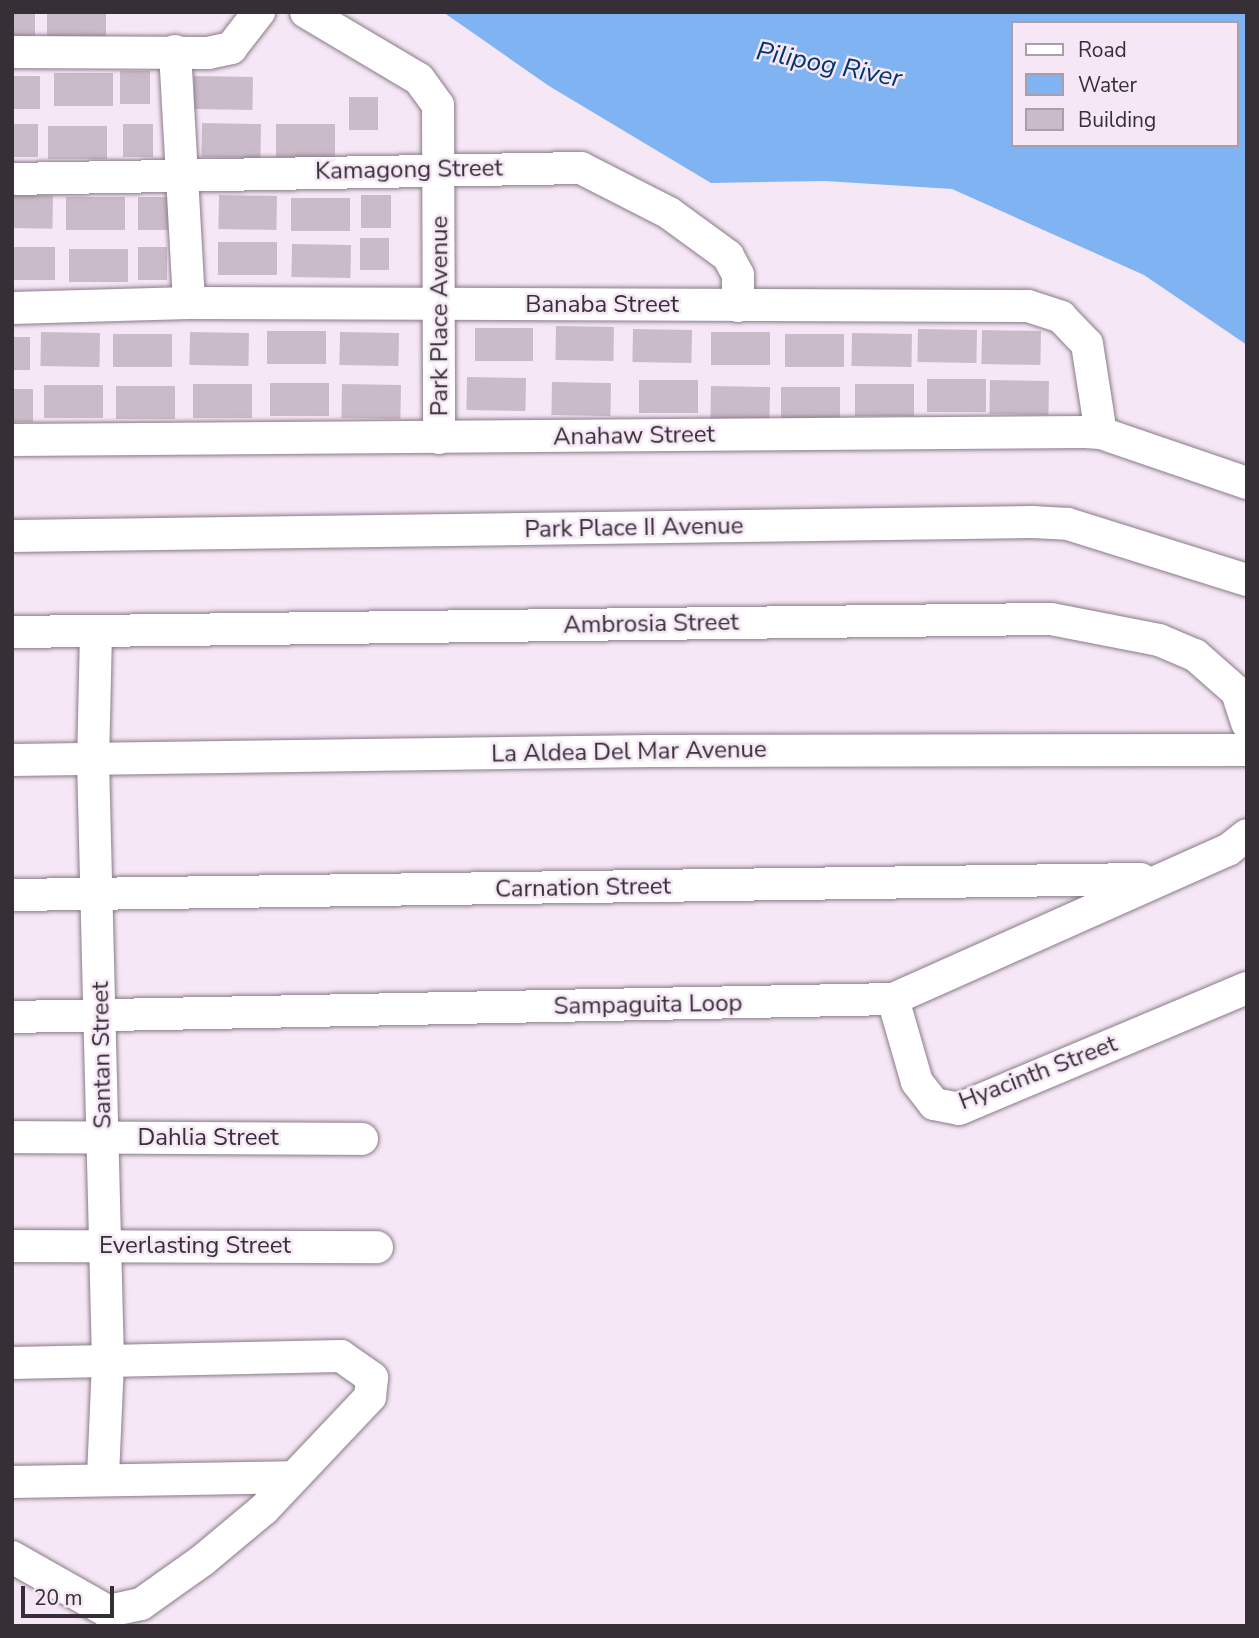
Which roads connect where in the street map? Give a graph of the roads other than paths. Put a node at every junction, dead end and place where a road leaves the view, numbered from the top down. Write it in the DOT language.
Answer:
graph roads {
  1 [pos="259,12"];
  2 [pos="306,12"];
  3 [pos="175,51"];
  4 [pos="12,52"];
  5 [pos="441,169"];
  6 [pos="182,174"];
  7 [pos="12,179"];
  8 [pos="189,303"];
  9 [pos="440,305"];
  10 [pos="738,306"];
  11 [pos="12,308"];
  12 [pos="1101,433"];
  13 [pos="439,438"];
  14 [pos="12,440"];
  15 [pos="1247,482"];
  16 [pos="12,536"];
  17 [pos="1247,580"];
  18 [pos="12,632"];
  19 [pos="96,632"];
  20 [pos="1247,723"];
  21 [pos="1247,750"];
  22 [pos="12,760"];
  23 [pos="93,760"];
  24 [pos="1247,835"];
  25 [pos="1154,879"];
  26 [pos="12,895"];
  27 [pos="98,895"];
  28 [pos="1247,988"];
  29 [pos="893,999"];
  30 [pos="102,1015"];
  31 [pos="12,1017"];
  32 [pos="12,1137"];
  33 [pos="104,1137"];
  34 [pos="362,1139"];
  35 [pos="12,1246"];
  36 [pos="105,1246"];
  37 [pos="377,1247"];
  38 [pos="108,1362"];
  39 [pos="12,1363"];
  40 [pos="103,1477"];
  41 [pos="290,1477"];
  42 [pos="12,1482"];
  43 [pos="12,1557"];
  1 -- 3 [label="street"];
  2 -- 5 [label="street, Park Place Avenue"];
  3 -- 4 [label="street"];
  3 -- 6 [label="street"];
  5 -- 6 [label="street, Kamagong Street"];
  5 -- 9 [label="street, Park Place Avenue"];
  5 -- 10 [label="street, Kamagong Street"];
  6 -- 7 [label="street, Kamagong Street"];
  6 -- 8 [label="street"];
  8 -- 9 [label="street, Banaba Street"];
  8 -- 11 [label="street, Banaba Street"];
  9 -- 10 [label="street, Banaba Street"];
  9 -- 13 [label="street, Park Place Avenue"];
  10 -- 12 [label="street, Banaba Street"];
  12 -- 13 [label="street, Anahaw Street"];
  12 -- 15 [label="street, Anahaw Street"];
  13 -- 14 [label="street, Anahaw Street"];
  16 -- 17 [label="street, Park Place II Avenue"];
  18 -- 19 [label="street, Ambrosia Street"];
  19 -- 20 [label="street, Ambrosia Street"];
  19 -- 23 [label="street, Santan Street"];
  21 -- 23 [label="street, La Aldea Del Mar Avenue"];
  22 -- 23 [label="street, La Aldea Del Mar Avenue"];
  23 -- 27 [label="street, Santan Street"];
  24 -- 25 [label="street, Sampaguita Loop"];
  25 -- 27 [label="street, Carnation Street"];
  25 -- 29 [label="street, Sampaguita Loop"];
  26 -- 27 [label="street, Carnation Street"];
  27 -- 30 [label="street, Santan Street"];
  28 -- 29 [label="street, Hyacinth Street"];
  29 -- 30 [label="street, Sampaguita Loop"];
  30 -- 31 [label="street, Sampaguita Loop"];
  30 -- 33 [label="street, Santan Street"];
  32 -- 33 [label="street, Dahlia Street"];
  33 -- 34 [label="street, Dahlia Street"];
  33 -- 36 [label="street, Santan Street"];
  35 -- 36 [label="street, Everlasting Street"];
  36 -- 37 [label="street, Everlasting Street"];
  36 -- 38 [label="street, Santan Street"];
  38 -- 39 [label="street"];
  38 -- 40 [label="street, Santan Street"];
  38 -- 41 [label="street"];
  40 -- 41 [label="street"];
  40 -- 42 [label="street"];
  41 -- 43 [label="street"];
}
